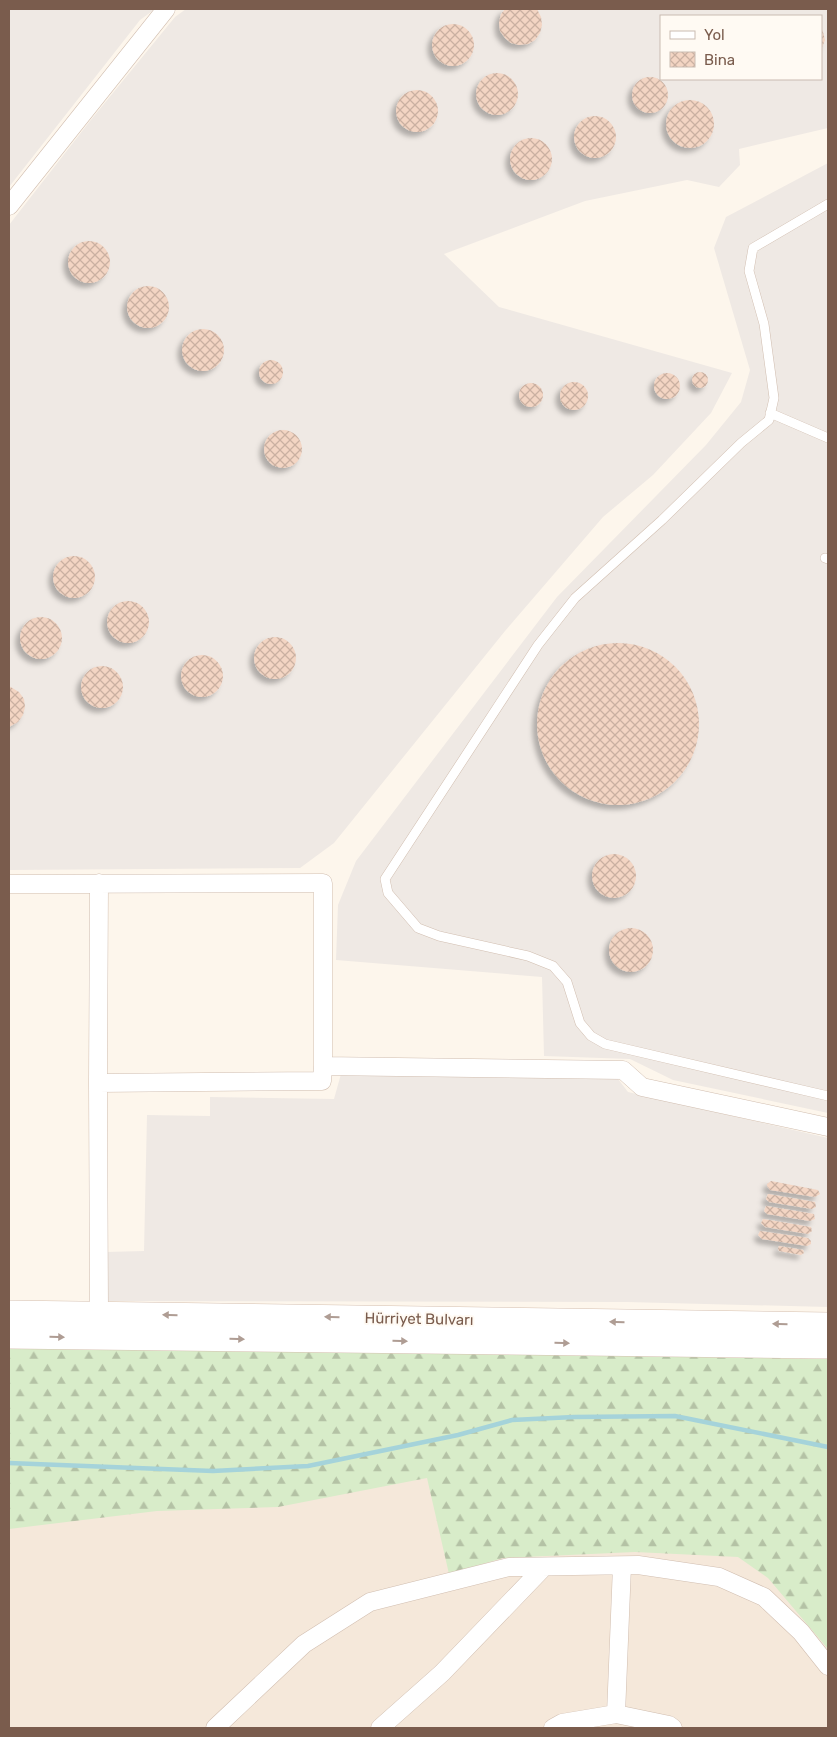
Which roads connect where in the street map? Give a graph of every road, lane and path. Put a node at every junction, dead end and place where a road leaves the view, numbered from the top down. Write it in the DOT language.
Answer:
graph roads {
  1 [pos="166,9"];
  2 [pos="828,204"];
  3 [pos="9,206"];
  4 [pos="770,413"];
  5 [pos="828,438"];
  6 [pos="99,883"];
  7 [pos="9,884"];
  8 [pos="323,1066"];
  9 [pos="98,1083"];
  10 [pos="828,1096"];
  11 [pos="828,1127"];
  12 [pos="9,1312"];
  13 [pos="828,1325"];
  14 [pos="101,1326"];
  15 [pos="9,1336"];
  16 [pos="828,1346"];
  17 [pos="622,1566"];
  18 [pos="544,1567"];
  19 [pos="828,1666"];
  20 [pos="616,1714"];
  21 [pos="215,1728"];
  22 [pos="380,1728"];
  23 [pos="553,1728"];
  24 [pos="673,1728"];
  1 -- 3 [label="street"];
  2 -- 4 [label="lane"];
  4 -- 5 [label="lane"];
  4 -- 10 [label="lane"];
  6 -- 7 [label="street"];
  6 -- 8 [label="street"];
  6 -- 9 [label="street"];
  8 -- 9 [label="street"];
  8 -- 11 [label="street"];
  9 -- 14 [label="street"];
  12 -- 14 [label="main road, Hürriyet Bulvarı"];
  13 -- 14 [label="main road, Hürriyet Bulvarı, one-way"];
  15 -- 14 [label="main road, Hürriyet Bulvarı, one-way"];
  14 -- 16 [label="main road, Hürriyet Bulvarı, one-way"];
  17 -- 18 [label="street"];
  17 -- 19 [label="street"];
  17 -- 20 [label="street"];
  18 -- 21 [label="street"];
  18 -- 22 [label="street"];
  20 -- 23 [label="street"];
  20 -- 24 [label="street"];
}
